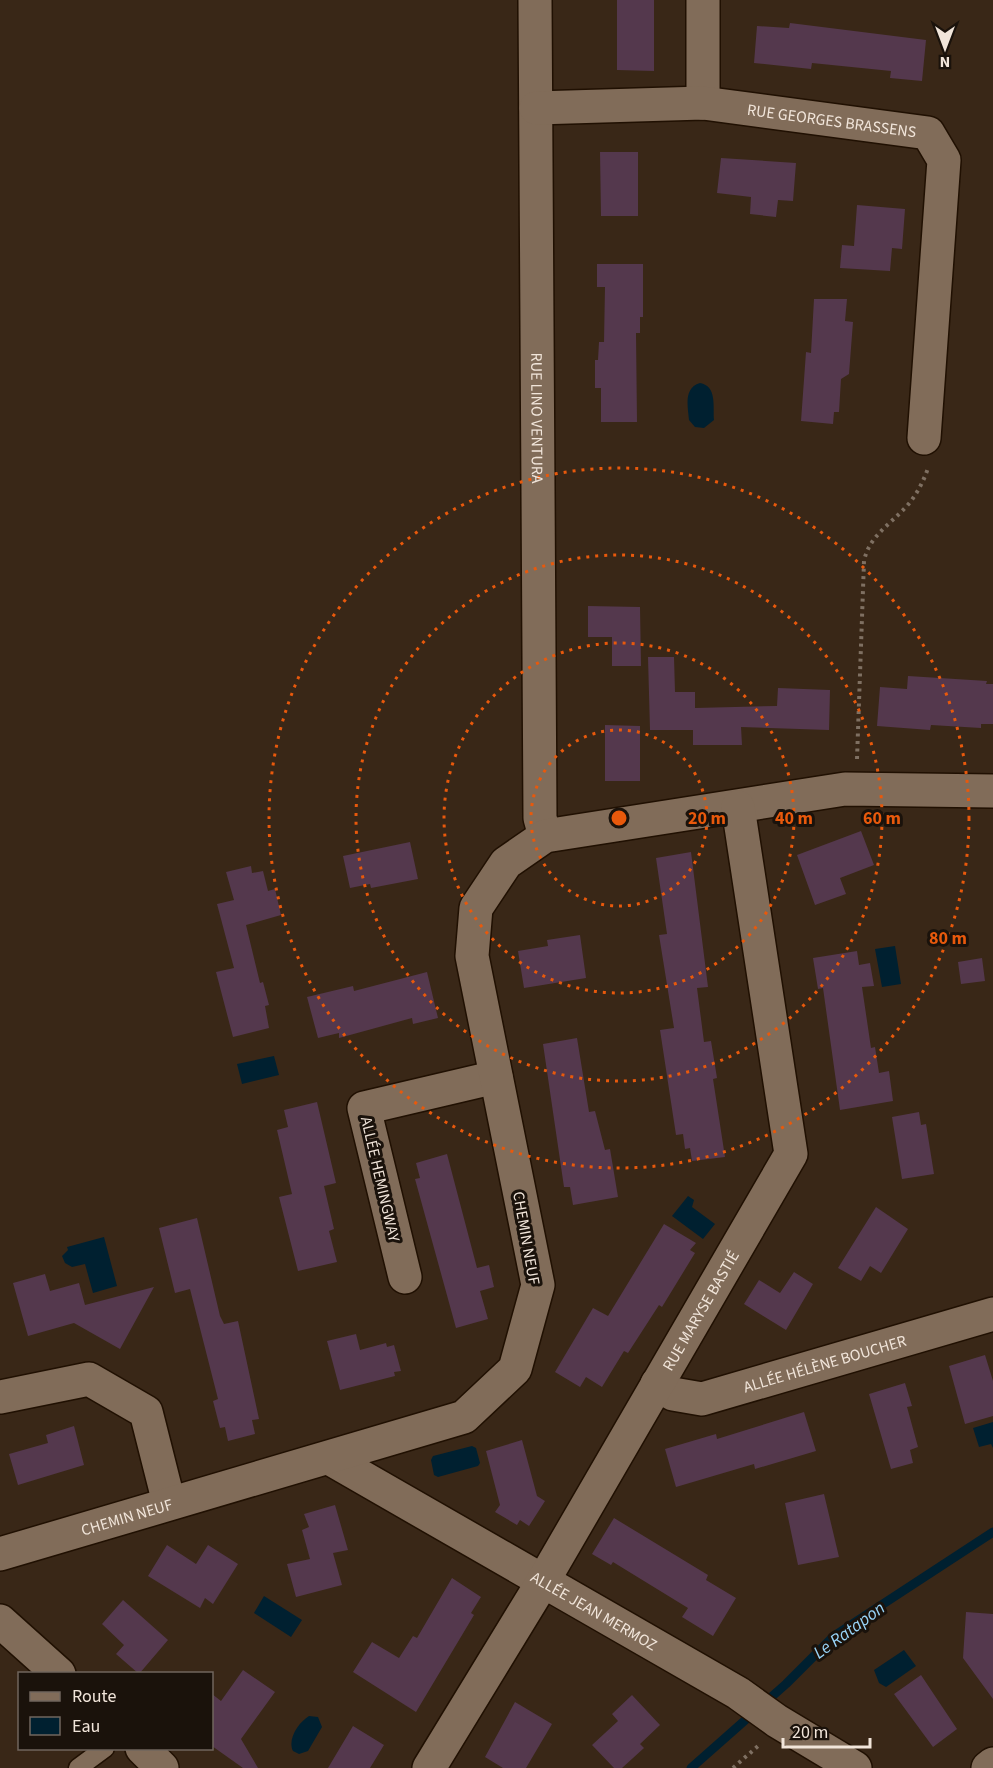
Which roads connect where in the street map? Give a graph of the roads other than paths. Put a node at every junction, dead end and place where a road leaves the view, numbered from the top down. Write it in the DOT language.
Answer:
graph roads {
  1 [pos="535,0"];
  2 [pos="703,0"];
  3 [pos="703,103"];
  4 [pos="536,108"];
  5 [pos="924,438"];
  6 [pos="993,791"];
  7 [pos="738,807"];
  8 [pos="546,836"];
  9 [pos="496,1077"];
  10 [pos="405,1277"];
  11 [pos="993,1314"];
  12 [pos="657,1384"];
  13 [pos="0,1397"];
  14 [pos="329,1458"];
  15 [pos="169,1503"];
  16 [pos="0,1554"];
  17 [pos="542,1583"];
  18 [pos="0,1621"];
  19 [pos="57,1672"];
  20 [pos="104,1750"];
  21 [pos="143,1750"];
  22 [pos="993,1764"];
  23 [pos="78,1768"];
  24 [pos="162,1768"];
  25 [pos="429,1768"];
  26 [pos="855,1768"];
  27 [pos="988,1768"];
  1 -- 4 [label="street, RUE LINO VENTURA"];
  2 -- 3 [label="street"];
  3 -- 4 [label="street, RUE GEORGES BRASSENS"];
  3 -- 5 [label="street, RUE GEORGES BRASSENS"];
  4 -- 8 [label="street, RUE LINO VENTURA"];
  6 -- 7 [label="street"];
  7 -- 8 [label="street"];
  7 -- 12 [label="street, RUE MARYSE BASTIÉ"];
  8 -- 9 [label="street, CHEMIN NEUF"];
  9 -- 10 [label="street, ALLÉE HEMINGWAY"];
  9 -- 14 [label="street, CHEMIN NEUF"];
  11 -- 12 [label="street, ALLÉE HÉLÈNE BOUCHER"];
  12 -- 17 [label="street, RUE MARYSE BASTIÉ"];
  13 -- 15 [label="street"];
  14 -- 15 [label="street, CHEMIN NEUF"];
  14 -- 17 [label="street, ALLÉE JEAN MERMOZ"];
  15 -- 16 [label="street, CHEMIN NEUF"];
  17 -- 25 [label="street, RUE MARYSE BASTIÉ"];
  17 -- 26 [label="street, ALLÉE JEAN MERMOZ"];
  18 -- 19 [label="street"];
  20 -- 23 [label="lane"];
  21 -- 24 [label="street"];
  22 -- 27 [label="street"];
}
